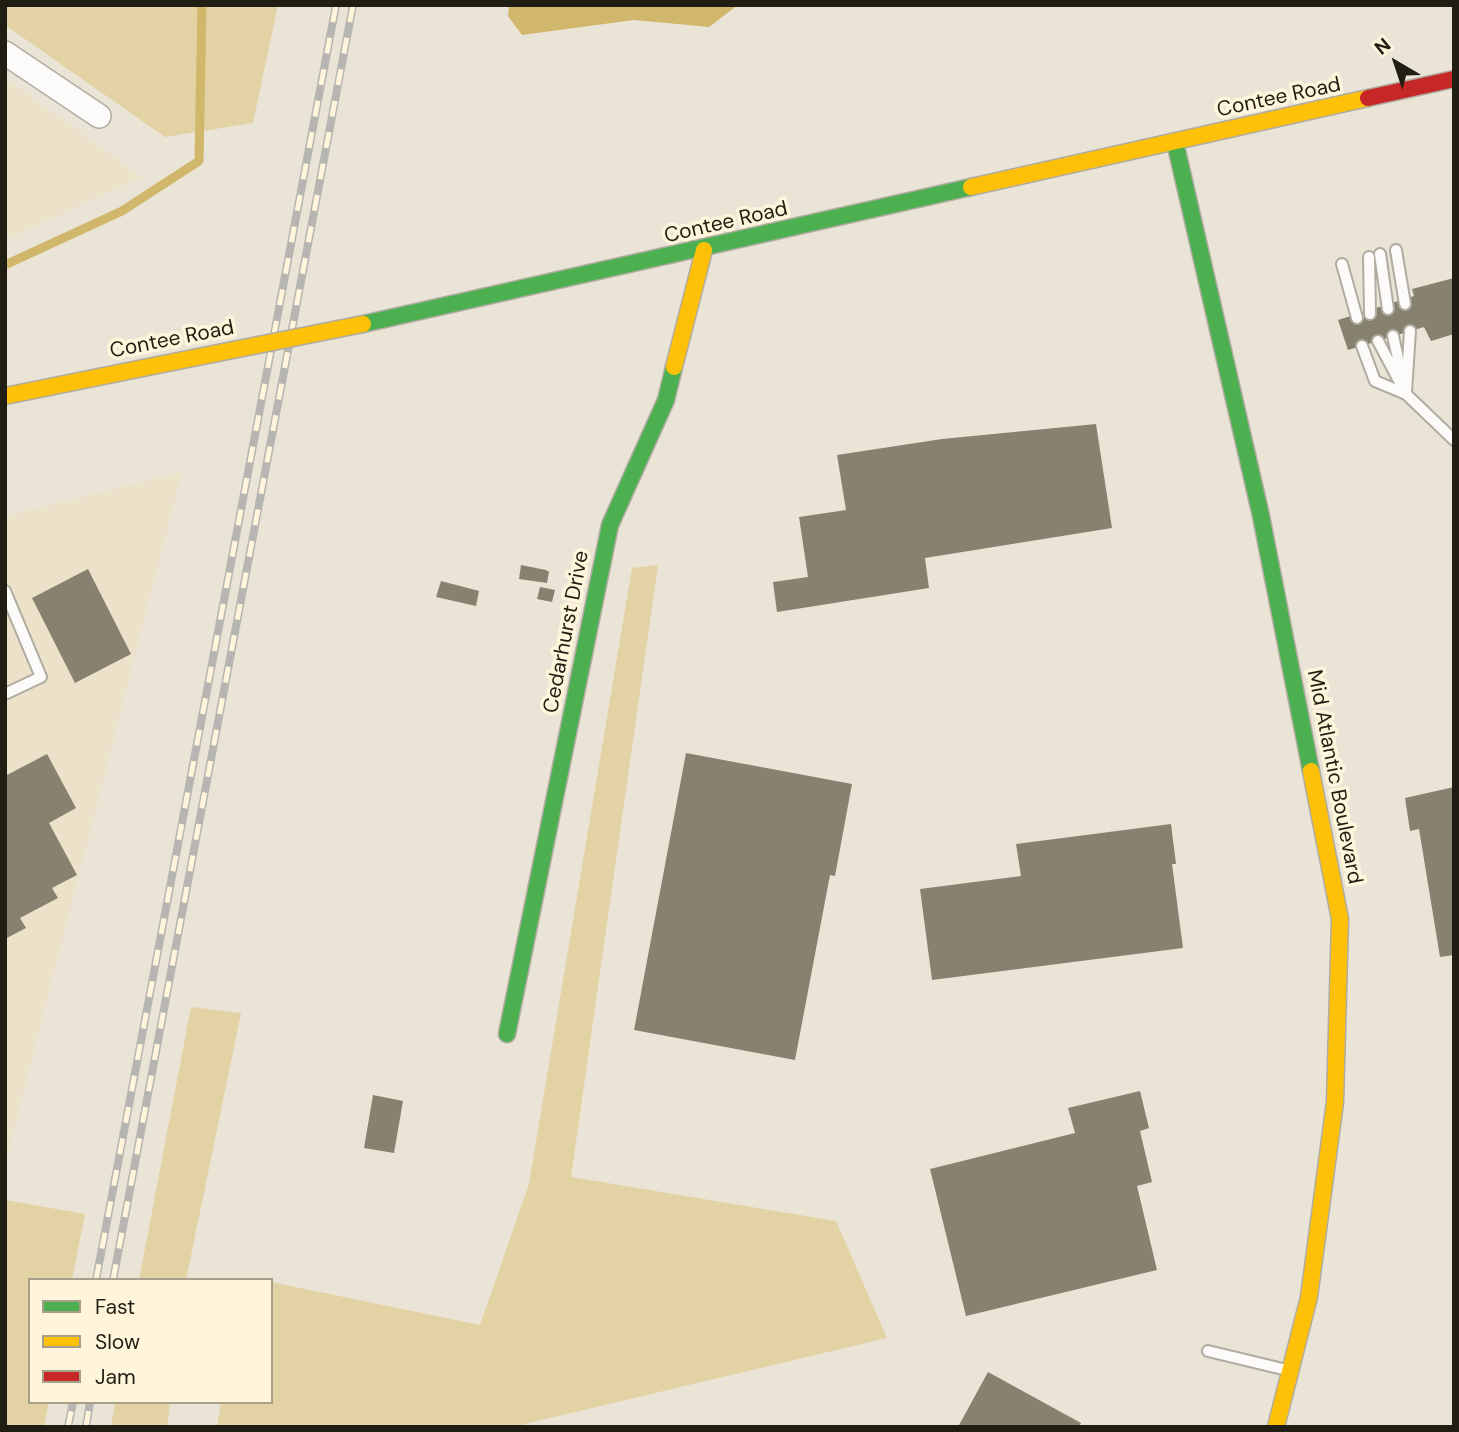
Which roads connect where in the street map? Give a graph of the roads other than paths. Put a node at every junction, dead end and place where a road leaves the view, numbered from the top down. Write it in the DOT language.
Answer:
graph roads {
  1 [pos="5,53"];
  2 [pos="1454,79"];
  3 [pos="99,116"];
  4 [pos="1175,142"];
  5 [pos="704,250"];
  6 [pos="1396,250"];
  7 [pos="1342,264"];
  8 [pos="1405,304"];
  9 [pos="1388,309"];
  10 [pos="1370,314"];
  11 [pos="1357,318"];
  12 [pos="1410,331"];
  13 [pos="1393,336"];
  14 [pos="1378,341"];
  15 [pos="1362,346"];
  16 [pos="1406,394"];
  17 [pos="5,396"];
  18 [pos="1454,440"];
  19 [pos="5,591"];
  20 [pos="5,694"];
  21 [pos="507,1034"];
  22 [pos="1208,1351"];
  23 [pos="1290,1370"];
  24 [pos="1276,1427"];
  1 -- 3 [label="street"];
  2 -- 4 [label="street, Contee Road"];
  4 -- 5 [label="street, Contee Road"];
  4 -- 23 [label="street, Mid Atlantic Boulevard"];
  5 -- 17 [label="street, Contee Road, bridge"];
  5 -- 21 [label="street, Cedarhurst Drive"];
  6 -- 8 [label="lane"];
  7 -- 11 [label="lane"];
  9 -- 10 [label="lane"];
  12 -- 16 [label="lane"];
  13 -- 16 [label="lane"];
  14 -- 16 [label="lane"];
  15 -- 16 [label="lane"];
  16 -- 18 [label="lane"];
  19 -- 20 [label="lane"];
  22 -- 23 [label="lane"];
  23 -- 24 [label="street, Mid Atlantic Boulevard"];
}
